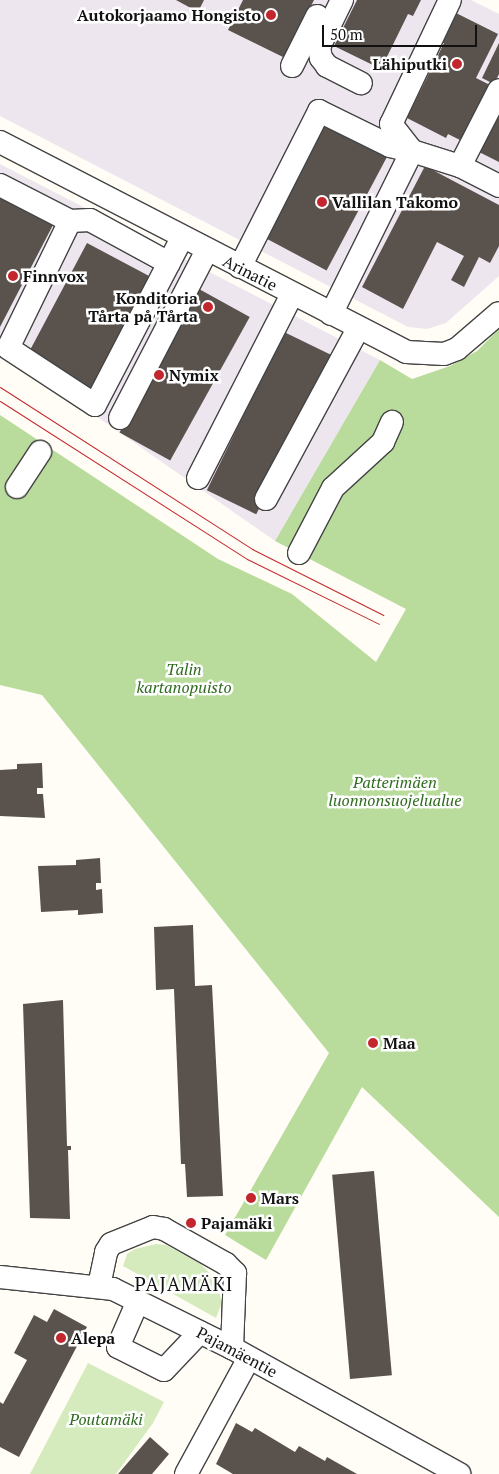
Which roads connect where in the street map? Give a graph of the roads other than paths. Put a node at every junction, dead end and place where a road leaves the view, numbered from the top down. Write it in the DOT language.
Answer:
graph roads {
  1 [pos="326,0"];
  2 [pos="342,0"];
  3 [pos="450,0"];
  4 [pos="292,66"];
  5 [pos="361,83"];
  6 [pos="499,90"];
  7 [pos="0,143"];
  8 [pos="412,151"];
  9 [pos="460,166"];
  10 [pos="0,185"];
  11 [pos="499,186"];
  12 [pos="70,221"];
  13 [pos="182,238"];
  14 [pos="207,250"];
  15 [pos="169,263"];
  16 [pos="240,267"];
  17 [pos="292,294"];
  18 [pos="331,314"];
  19 [pos="499,314"];
  20 [pos="358,328"];
  21 [pos="120,418"];
  22 [pos="392,422"];
  23 [pos="40,452"];
  24 [pos="198,478"];
  25 [pos="17,486"];
  26 [pos="266,499"];
  27 [pos="299,553"];
  28 [pos="0,1277"];
  29 [pos="99,1286"];
  30 [pos="138,1301"];
  31 [pos="200,1332"];
  32 [pos="240,1353"];
  33 [pos="186,1474"];
  34 [pos="459,1474"];
  1 -- 4 [label="street"];
  2 -- 5 [label="street"];
  3 -- 8 [label="street"];
  6 -- 9 [label="street"];
  7 -- 13 [label="street, Arinatie"];
  8 -- 9 [label="street"];
  8 -- 16 [label="street"];
  8 -- 18 [label="street"];
  9 -- 11 [label="street"];
  10 -- 12 [label="street"];
  12 -- 15 [label="street"];
  12 -- 15 [label="street"];
  13 -- 14 [label="street, Arinatie"];
  13 -- 15 [label="street"];
  14 -- 16 [label="street, Arinatie"];
  14 -- 21 [label="street"];
  16 -- 17 [label="street, Arinatie"];
  17 -- 18 [label="street, Arinatie"];
  17 -- 24 [label="street"];
  18 -- 20 [label="street, Arinatie"];
  19 -- 20 [label="street, Arinatie"];
  20 -- 26 [label="street"];
  22 -- 27 [label="street"];
  23 -- 25 [label="street"];
  28 -- 29 [label="street, Pajamäentie"];
  29 -- 30 [label="street, Pajamäentie"];
  29 -- 32 [label="street"];
  30 -- 31 [label="street, Pajamäentie"];
  30 -- 31 [label="street"];
  31 -- 32 [label="street, Pajamäentie"];
  32 -- 33 [label="street"];
  32 -- 34 [label="street, Pajamäentie"];
}
